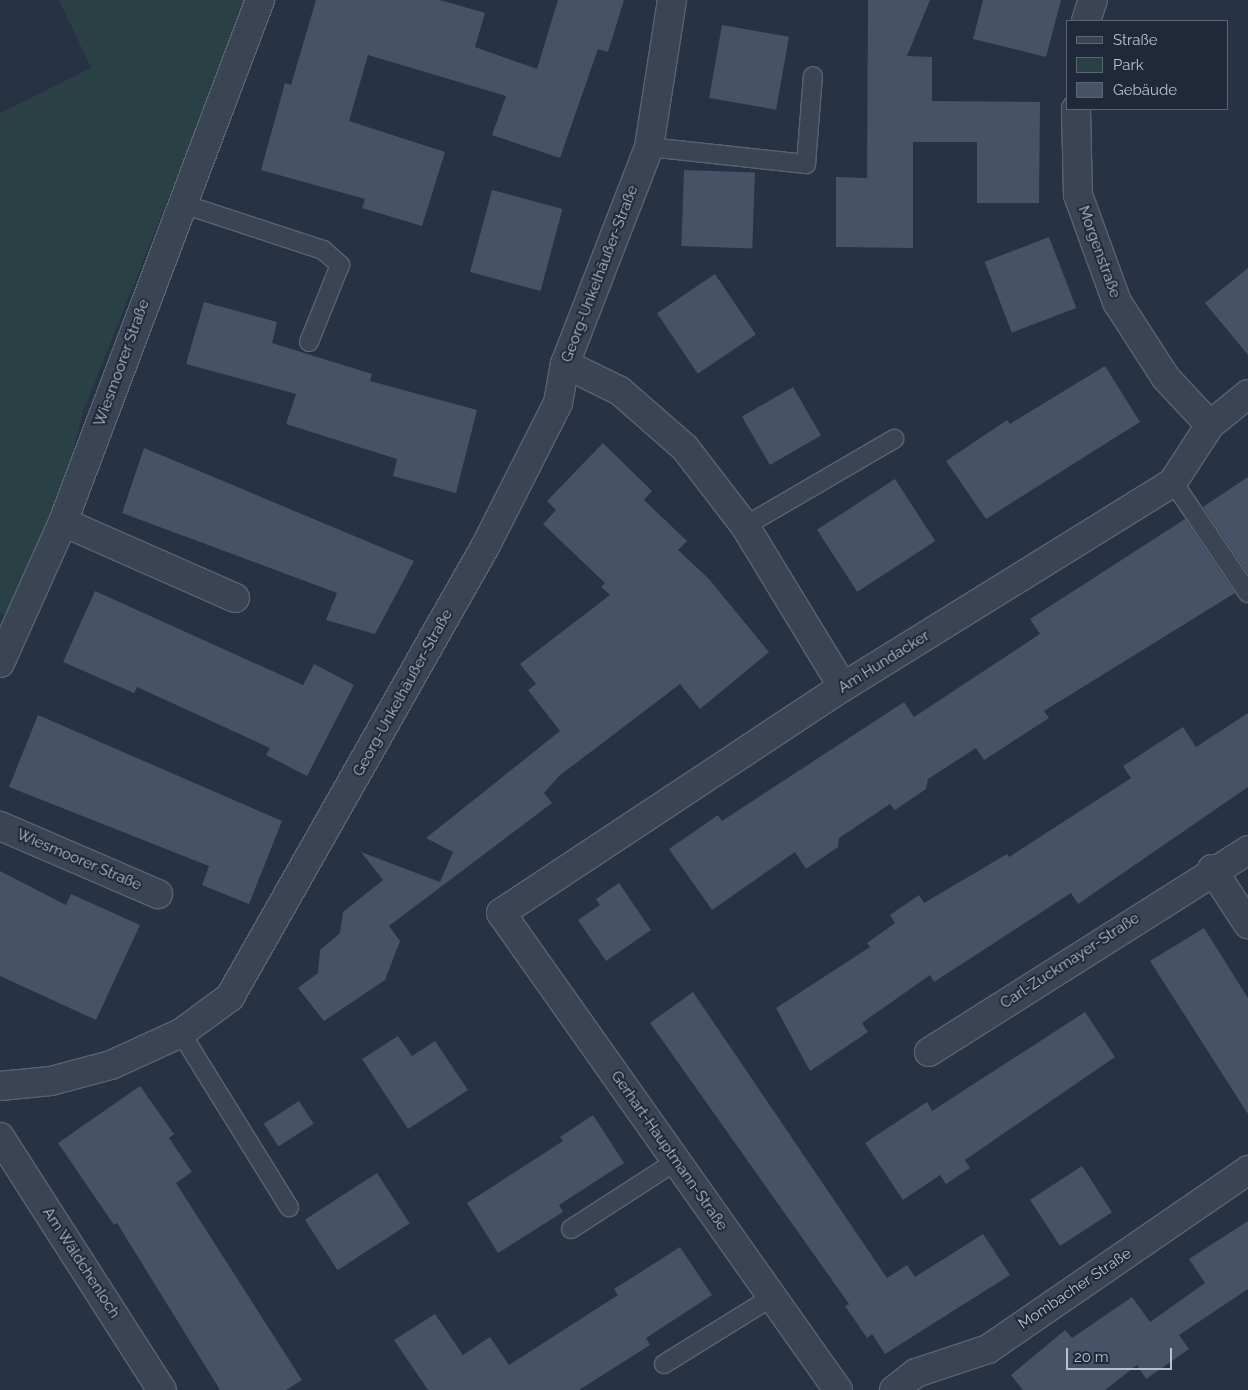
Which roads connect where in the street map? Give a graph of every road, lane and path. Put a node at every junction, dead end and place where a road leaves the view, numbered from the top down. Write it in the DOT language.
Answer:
graph roads {
  1 [pos="260,0"];
  2 [pos="672,0"];
  3 [pos="1093,0"];
  4 [pos="1086,20"];
  5 [pos="814,76"];
  6 [pos="1076,110"];
  7 [pos="649,147"];
  8 [pos="180,203"];
  9 [pos="309,342"];
  10 [pos="565,364"];
  11 [pos="1248,394"];
  12 [pos="1210,425"];
  13 [pos="894,439"];
  14 [pos="1173,482"];
  15 [pos="64,522"];
  16 [pos="746,526"];
  17 [pos="1248,593"];
  18 [pos="236,598"];
  19 [pos="0,663"];
  20 [pos="843,687"];
  21 [pos="0,826"];
  22 [pos="1248,850"];
  23 [pos="1212,869"];
  24 [pos="158,894"];
  25 [pos="501,913"];
  26 [pos="1248,924"];
  27 [pos="181,1033"];
  28 [pos="929,1052"];
  29 [pos="0,1086"];
  30 [pos="0,1137"];
  31 [pos="676,1161"];
  32 [pos="1248,1170"];
  33 [pos="289,1206"];
  34 [pos="571,1229"];
  35 [pos="772,1297"];
  36 [pos="664,1364"];
  37 [pos="162,1390"];
  38 [pos="838,1390"];
  39 [pos="894,1390"];
  1 -- 8 [label="street, Wiesmoorer Straße"];
  2 -- 7 [label="street, Georg-Unkelhäußer-Straße"];
  3 -- 4 [label="street"];
  5 -- 7 [label="lane"];
  6 -- 12 [label="street, Morgenstraße"];
  7 -- 10 [label="street, Georg-Unkelhäußer-Straße"];
  8 -- 9 [label="lane"];
  8 -- 15 [label="street, Wiesmoorer Straße"];
  10 -- 16 [label="street"];
  10 -- 27 [label="street, Georg-Unkelhäußer-Straße"];
  11 -- 12 [label="street, Am Hundacker"];
  12 -- 14 [label="street, Am Hundacker"];
  13 -- 16 [label="lane"];
  14 -- 17 [label="lane"];
  14 -- 20 [label="street, Am Hundacker"];
  15 -- 18 [label="street"];
  15 -- 19 [label="street, Wiesmoorer Straße"];
  16 -- 20 [label="street"];
  20 -- 25 [label="street, Am Hundacker"];
  21 -- 24 [label="street, Wiesmoorer Straße"];
  22 -- 23 [label="street, Carl-Zuckmayer-Straße"];
  23 -- 26 [label="street"];
  23 -- 28 [label="street, Carl-Zuckmayer-Straße"];
  25 -- 31 [label="street, Gerhart-Hauptmann-Straße"];
  27 -- 29 [label="street, Georg-Unkelhäußer-Straße"];
  27 -- 33 [label="lane"];
  30 -- 37 [label="street, Am Wäldchenloch"];
  31 -- 34 [label="lane"];
  31 -- 35 [label="street, Gerhart-Hauptmann-Straße"];
  32 -- 39 [label="street, Mombacher Straße"];
  35 -- 36 [label="lane"];
  35 -- 38 [label="street, Gerhart-Hauptmann-Straße"];
}
